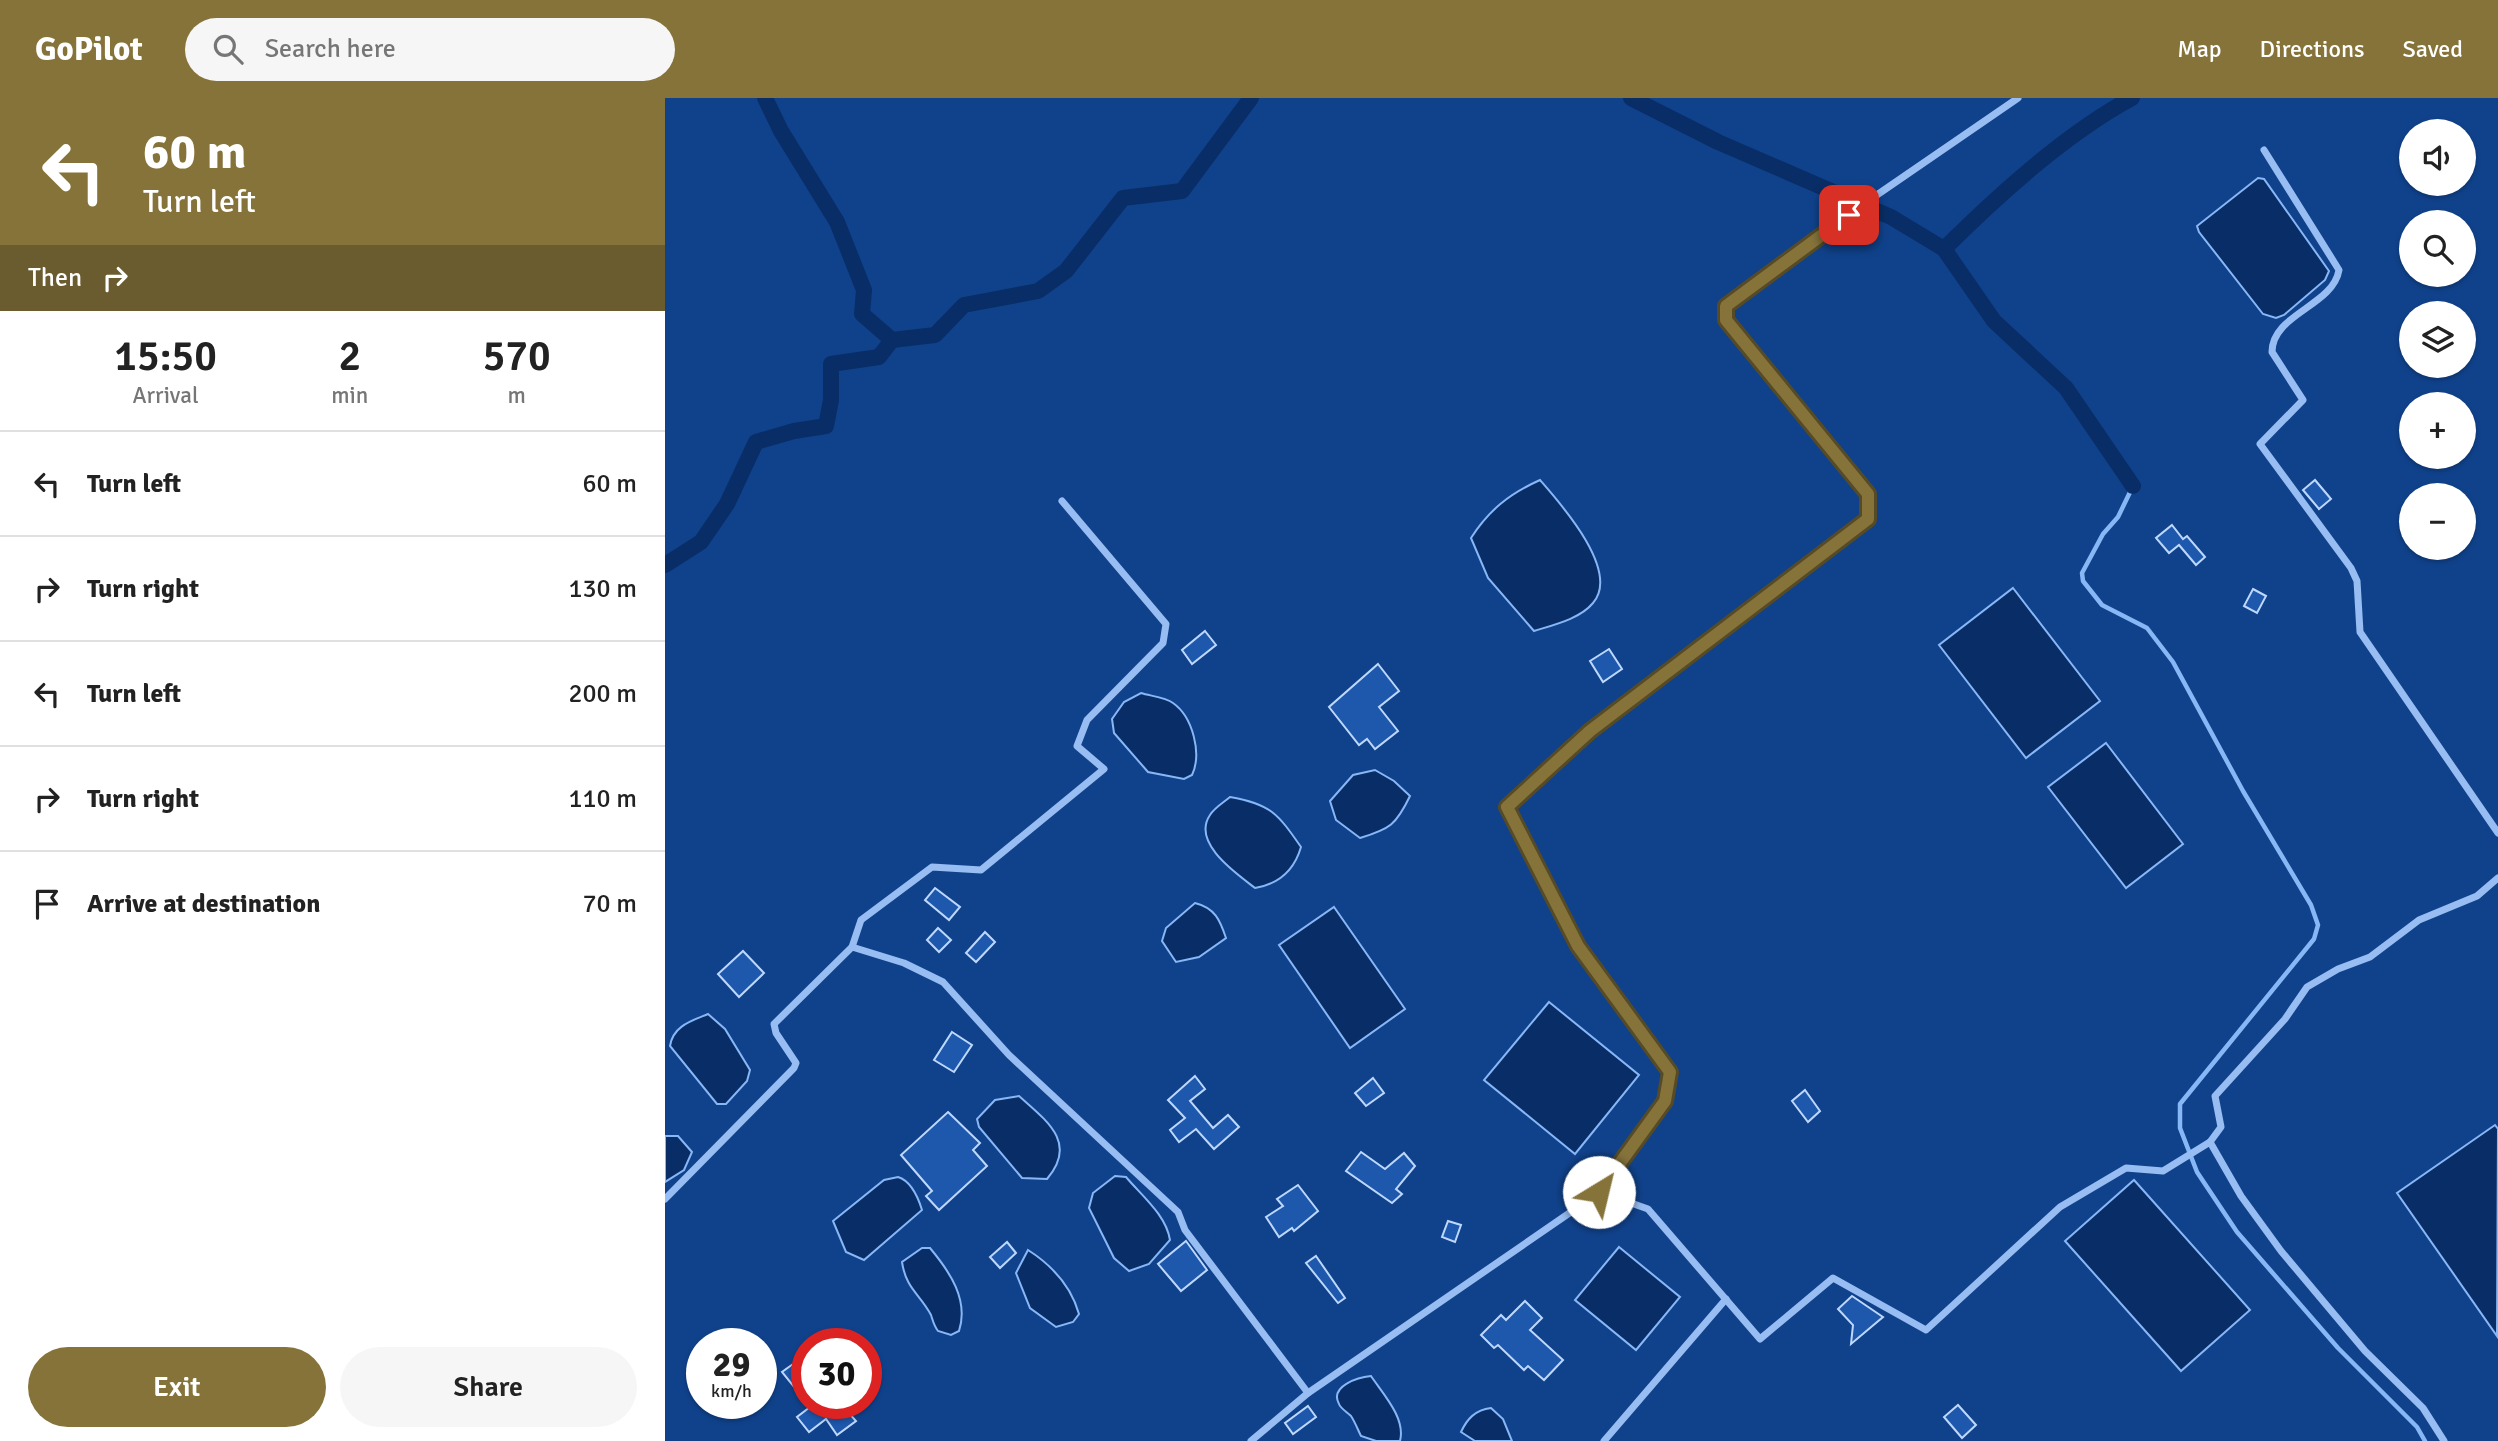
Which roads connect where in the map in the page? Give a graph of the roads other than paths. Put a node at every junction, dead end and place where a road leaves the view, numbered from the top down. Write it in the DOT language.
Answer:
graph roads {
  1 [pos="2018,98"];
  2 [pos="2264,150"];
  3 [pos="1062,501"];
  4 [pos="2498,833"];
  5 [pos="2498,878"];
  6 [pos="852,947"];
  7 [pos="2210,1142"];
  8 [pos="1599,1192"];
  9 [pos="665,1199"];
  10 [pos="1726,1300"];
  11 [pos="1308,1393"];
  12 [pos="1251,1441"];
  13 [pos="1604,1441"];
  14 [pos="2444,1441"];
  1 -- 8 [label="street"];
  2 -- 4 [label="street"];
  3 -- 6 [label="street"];
  5 -- 7 [label="street"];
  6 -- 9 [label="street"];
  6 -- 11 [label="street"];
  7 -- 10 [label="street"];
  7 -- 14 [label="street"];
  8 -- 10 [label="street"];
  8 -- 11 [label="street"];
  10 -- 13 [label="street"];
  11 -- 12 [label="street"];
}
